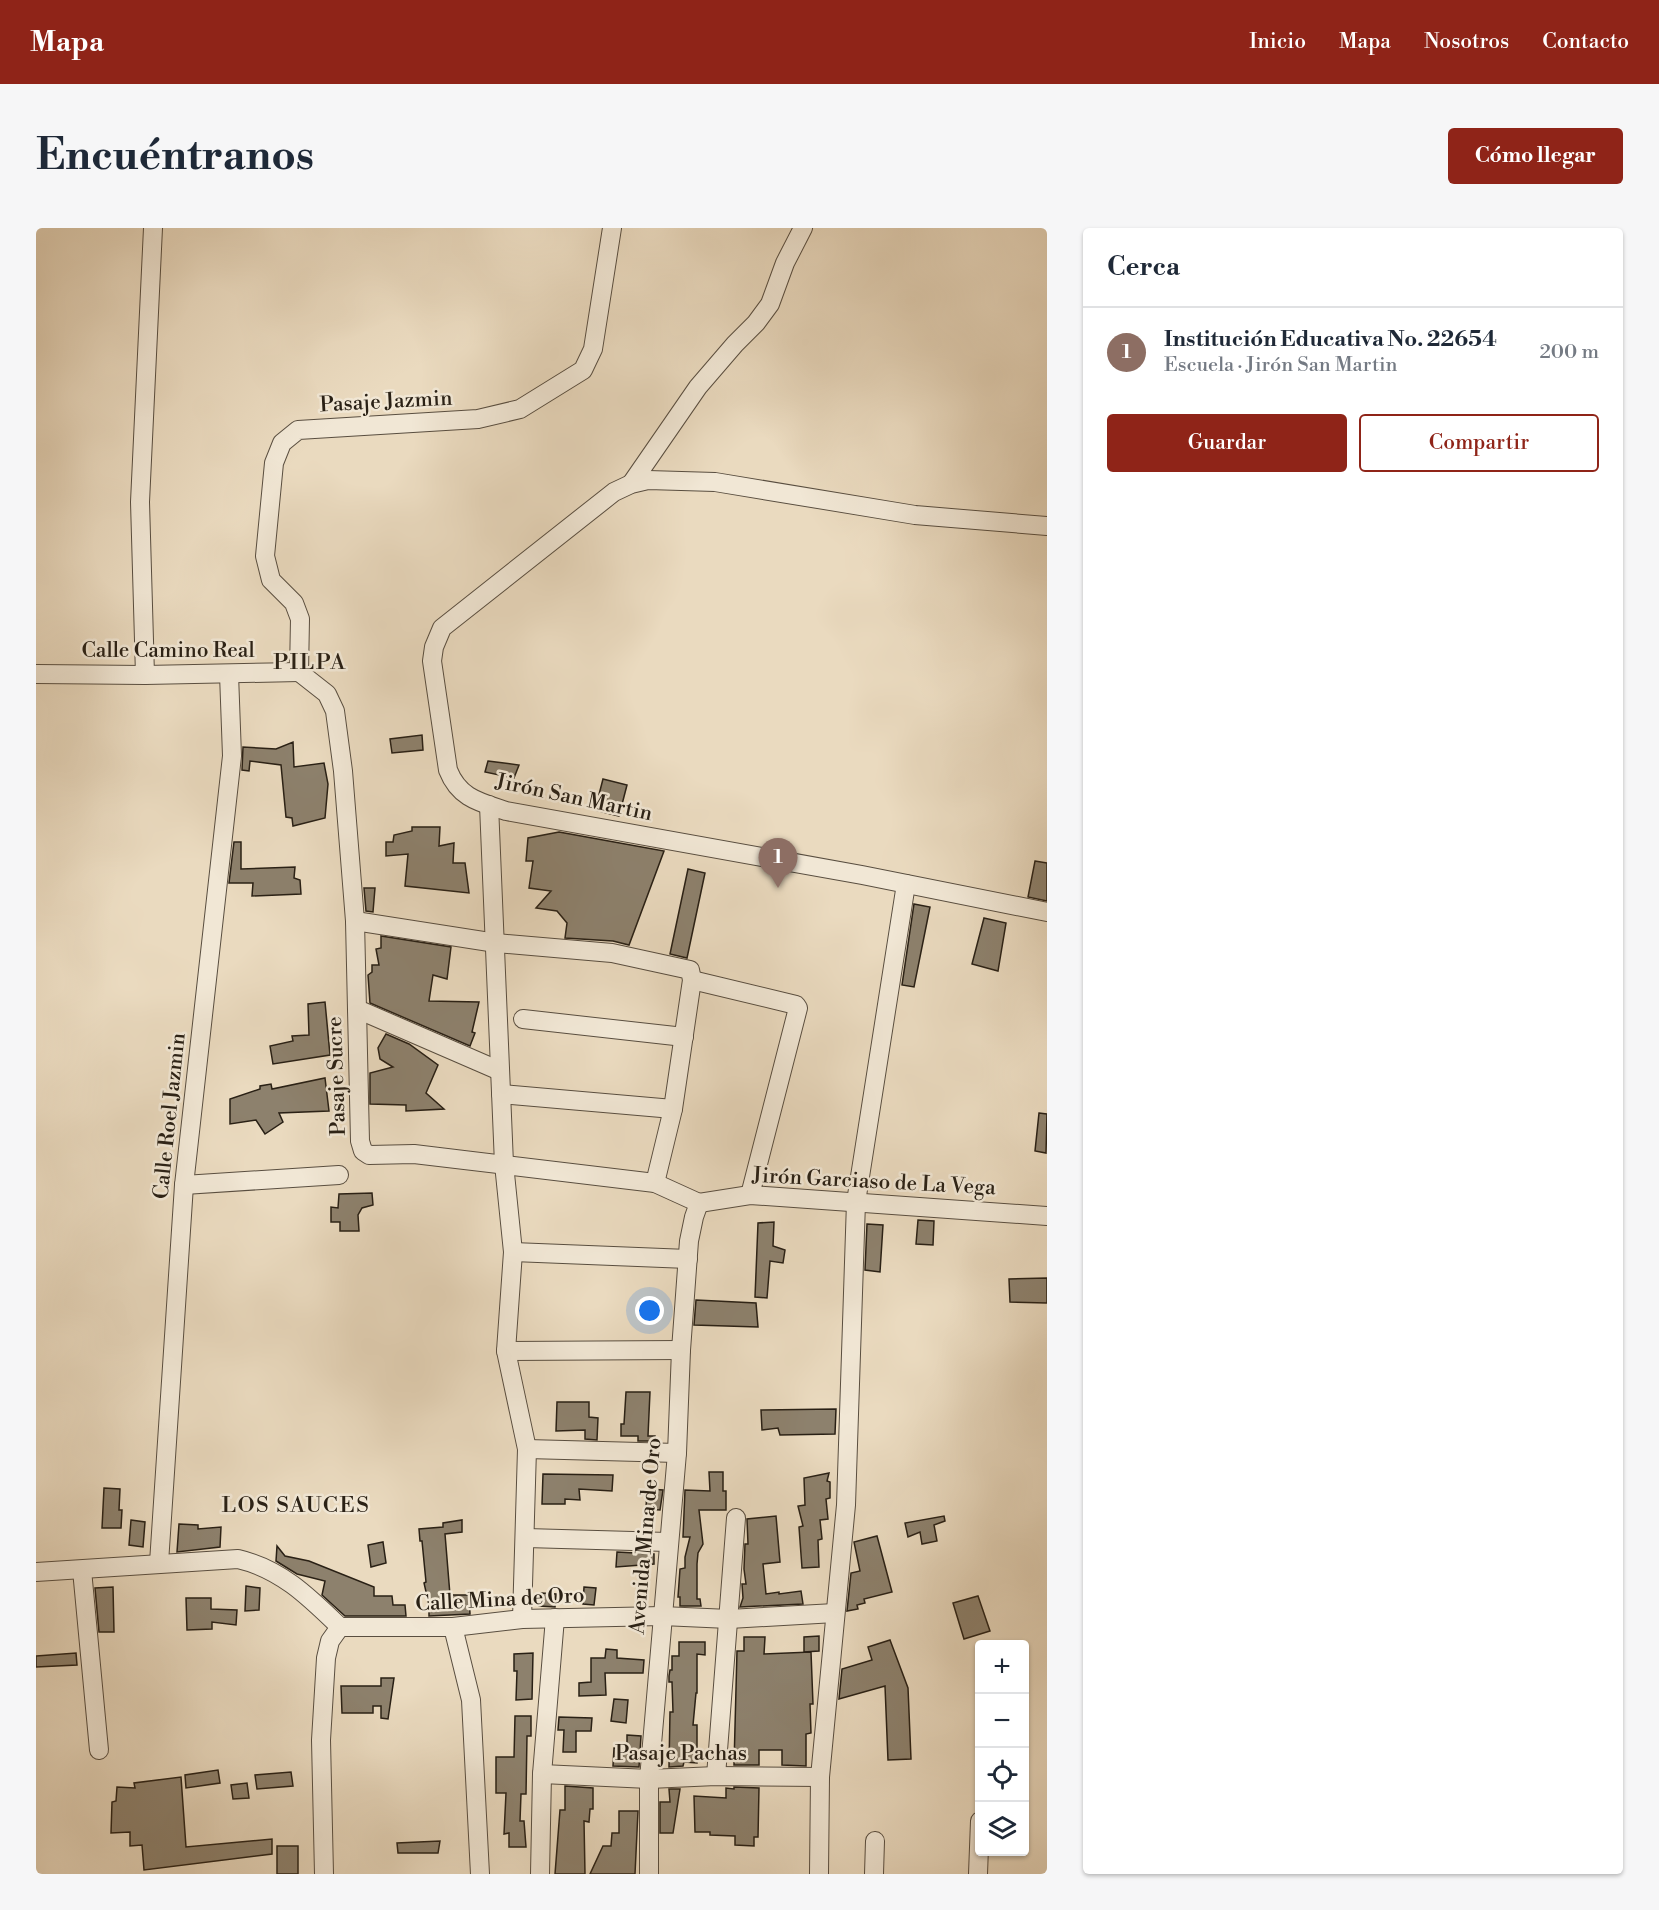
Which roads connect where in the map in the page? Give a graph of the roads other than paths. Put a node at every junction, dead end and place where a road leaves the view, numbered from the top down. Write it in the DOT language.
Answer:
graph roads {
  1 [pos="153,228"];
  2 [pos="612,228"];
  3 [pos="803,228"];
  4 [pos="631,484"];
  5 [pos="1047,526"];
  6 [pos="299,672"];
  7 [pos="36,674"];
  8 [pos="230,674"];
  9 [pos="145,675"];
  10 [pos="489,806"];
  11 [pos="906,884"];
  12 [pos="1047,912"];
  13 [pos="355,921"];
  14 [pos="496,943"];
  15 [pos="692,980"];
  16 [pos="357,1010"];
  17 [pos="523,1019"];
  18 [pos="684,1037"];
  19 [pos="500,1071"];
  20 [pos="501,1094"];
  21 [pos="673,1109"];
  22 [pos="504,1164"];
  23 [pos="339,1175"];
  24 [pos="655,1183"];
  25 [pos="184,1185"];
  26 [pos="750,1196"];
  27 [pos="856,1202"];
  28 [pos="699,1203"];
  29 [pos="1047,1216"];
  30 [pos="513,1252"];
  31 [pos="688,1259"];
  32 [pos="681,1350"];
  33 [pos="506,1351"];
  34 [pos="527,1449"];
  35 [pos="677,1453"];
  36 [pos="736,1518"];
  37 [pos="526,1538"];
  38 [pos="668,1542"];
  39 [pos="159,1563"];
  40 [pos="82,1570"];
  41 [pos="36,1572"];
  42 [pos="835,1613"];
  43 [pos="662,1616"];
  44 [pos="555,1618"];
  45 [pos="522,1619"];
  46 [pos="729,1619"];
  47 [pos="340,1627"];
  48 [pos="453,1627"];
  49 [pos="99,1750"];
  50 [pos="542,1774"];
  51 [pos="716,1776"];
  52 [pos="820,1777"];
  53 [pos="649,1779"];
  54 [pos="875,1841"];
  55 [pos="979,1856"];
  56 [pos="324,1874"];
  57 [pos="480,1874"];
  58 [pos="540,1874"];
  59 [pos="649,1874"];
  60 [pos="819,1874"];
  61 [pos="874,1874"];
  62 [pos="978,1874"];
  1 -- 9 [label="street"];
  2 -- 6 [label="street, Pasaje Jazmin"];
  3 -- 4 [label="street"];
  4 -- 5 [label="street"];
  4 -- 10 [label="street, Jirón San Martin"];
  6 -- 8 [label="street, Calle Camino Real"];
  6 -- 13 [label="street, Pasaje Sucre"];
  7 -- 9 [label="street, Calle Camino Real"];
  8 -- 9 [label="street, Calle Camino Real"];
  8 -- 25 [label="street, Calle Roel Jazmin"];
  10 -- 11 [label="street, Jirón San Martin"];
  10 -- 14 [label="street"];
  11 -- 12 [label="street, Jirón San Martin"];
  11 -- 27 [label="street"];
  13 -- 14 [label="street"];
  13 -- 16 [label="street, Pasaje Sucre"];
  14 -- 15 [label="street"];
  14 -- 19 [label="street"];
  15 -- 18 [label="street"];
  15 -- 26 [label="street"];
  16 -- 19 [label="street"];
  16 -- 22 [label="street, Pasaje Sucre"];
  17 -- 18 [label="street"];
  18 -- 21 [label="street"];
  19 -- 20 [label="street"];
  20 -- 21 [label="street"];
  20 -- 22 [label="street"];
  21 -- 24 [label="street"];
  22 -- 24 [label="street, Pasaje Sucre"];
  22 -- 30 [label="street"];
  23 -- 25 [label="street"];
  24 -- 28 [label="street, Pasaje Sucre"];
  25 -- 39 [label="street, Calle Roel Jazmin"];
  26 -- 27 [label="street, Jirón Garciaso de La Vega"];
  26 -- 28 [label="street, Jirón Garciaso de La Vega"];
  27 -- 29 [label="street, Jirón Garciaso de La Vega"];
  27 -- 42 [label="street"];
  28 -- 31 [label="street, Avenida Mina de Oro"];
  30 -- 31 [label="street"];
  30 -- 33 [label="street"];
  31 -- 32 [label="street, Avenida Mina de Oro"];
  32 -- 33 [label="street"];
  32 -- 35 [label="street, Avenida Mina de Oro"];
  33 -- 34 [label="street"];
  34 -- 35 [label="street"];
  34 -- 37 [label="street"];
  35 -- 38 [label="street, Avenida Mina de Oro"];
  36 -- 46 [label="street"];
  37 -- 38 [label="street"];
  37 -- 45 [label="street"];
  38 -- 43 [label="street, Avenida Mina de Oro"];
  39 -- 40 [label="street"];
  39 -- 47 [label="street"];
  40 -- 41 [label="street"];
  40 -- 49 [label="street"];
  42 -- 46 [label="street, Calle Mina de Oro"];
  42 -- 52 [label="street"];
  43 -- 44 [label="street, Calle Mina de Oro"];
  43 -- 46 [label="street, Calle Mina de Oro"];
  43 -- 53 [label="street, Avenida Mina de Oro"];
  44 -- 45 [label="street, Calle Mina de Oro"];
  44 -- 50 [label="street"];
  45 -- 48 [label="street, Calle Mina de Oro"];
  46 -- 51 [label="street"];
  47 -- 48 [label="street, Calle Mina de Oro"];
  47 -- 56 [label="street"];
  48 -- 57 [label="street"];
  50 -- 53 [label="street, Pasaje Pachas"];
  50 -- 58 [label="street"];
  51 -- 52 [label="street, Pasaje Pachas"];
  51 -- 53 [label="street, Pasaje Pachas"];
  52 -- 60 [label="street"];
  53 -- 59 [label="street, Avenida Mina de Oro"];
  54 -- 61 [label="street"];
  55 -- 62 [label="street"];
}
